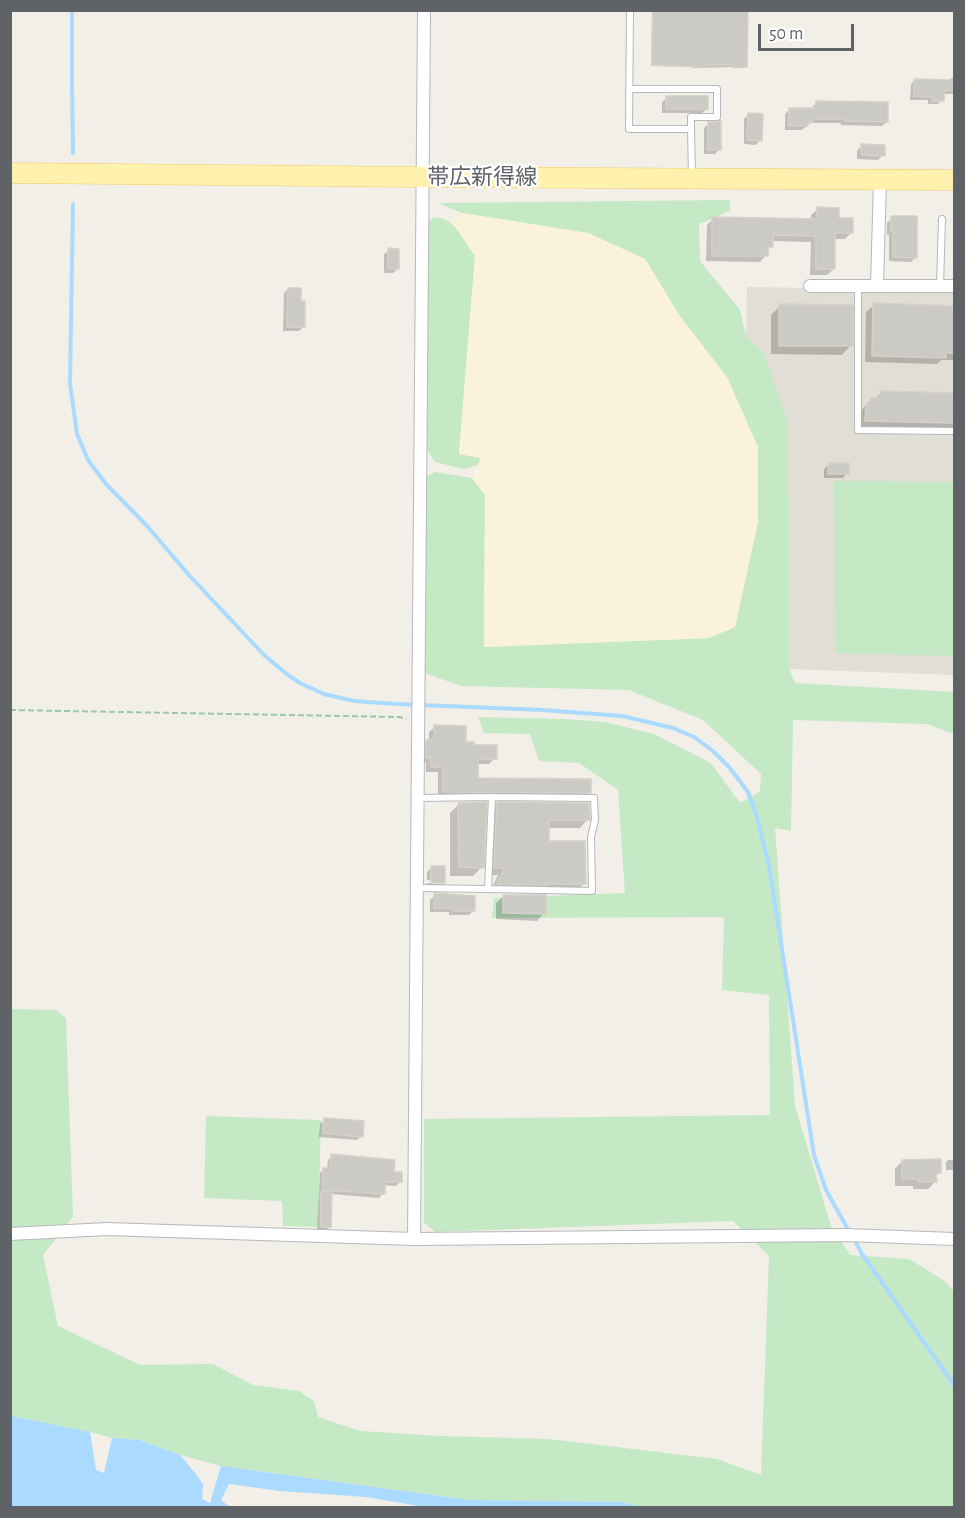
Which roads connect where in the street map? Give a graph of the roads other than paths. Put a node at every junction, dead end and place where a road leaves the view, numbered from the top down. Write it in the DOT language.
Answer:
graph roads {
  1 [pos="424,10"];
  2 [pos="630,10"];
  3 [pos="629,89"];
  4 [pos="691,129"];
  5 [pos="10,173"];
  6 [pos="423,177"];
  7 [pos="692,178"];
  8 [pos="880,180"];
  9 [pos="954,180"];
  10 [pos="942,219"];
  11 [pos="877,285"];
  12 [pos="810,286"];
  13 [pos="858,286"];
  14 [pos="940,286"];
  15 [pos="954,286"];
  16 [pos="954,431"];
  17 [pos="492,797"];
  18 [pos="418,798"];
  19 [pos="417,888"];
  20 [pos="488,889"];
  21 [pos="10,1234"];
  22 [pos="414,1239"];
  23 [pos="954,1239"];
  1 -- 6 [label="street"];
  2 -- 3 [label="lane"];
  3 -- 4 [label="lane"];
  3 -- 4 [label="lane"];
  4 -- 7 [label="lane"];
  5 -- 6 [label="main road, 帯広新得線"];
  6 -- 7 [label="main road, 帯広新得線"];
  6 -- 18 [label="street"];
  7 -- 8 [label="main road, 帯広新得線"];
  8 -- 9 [label="main road, 帯広新得線"];
  8 -- 11 [label="street"];
  10 -- 14 [label="lane"];
  11 -- 13 [label="street"];
  11 -- 14 [label="street"];
  12 -- 13 [label="street"];
  13 -- 16 [label="lane"];
  14 -- 15 [label="street"];
  17 -- 18 [label="lane"];
  17 -- 20 [label="lane"];
  17 -- 20 [label="lane"];
  18 -- 19 [label="street"];
  19 -- 20 [label="lane"];
  19 -- 22 [label="street"];
  21 -- 22 [label="street"];
  22 -- 23 [label="street"];
}
